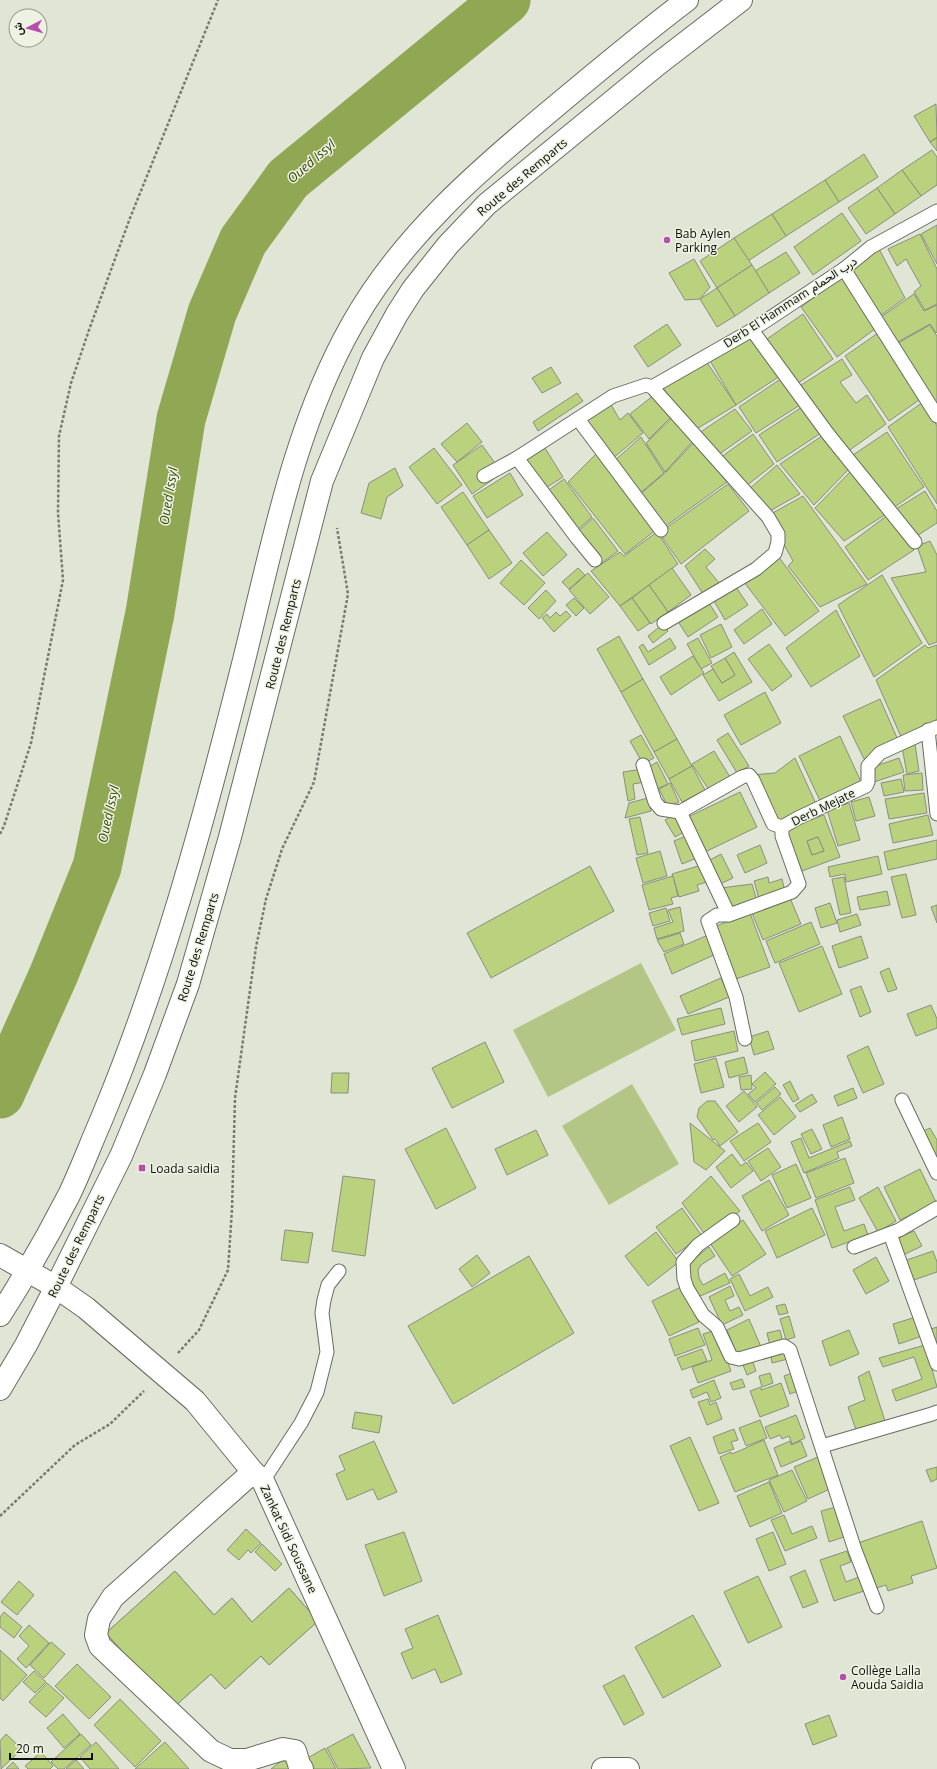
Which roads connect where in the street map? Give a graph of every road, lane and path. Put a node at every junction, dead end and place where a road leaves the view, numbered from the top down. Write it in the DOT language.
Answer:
graph roads {
  1 [pos="218,0"];
  2 [pos="687,0"];
  3 [pos="741,0"];
  4 [pos="937,210"];
  5 [pos="844,269"];
  6 [pos="752,330"];
  7 [pos="652,387"];
  8 [pos="937,416"];
  9 [pos="578,419"];
  10 [pos="517,458"];
  11 [pos="484,476"];
  12 [pos="337,525"];
  13 [pos="661,530"];
  14 [pos="915,542"];
  15 [pos="595,560"];
  16 [pos="664,624"];
  17 [pos="932,728"];
  18 [pos="643,765"];
  19 [pos="680,812"];
  20 [pos="937,814"];
  21 [pos="782,827"];
  22 [pos="0,834"];
  23 [pos="729,915"];
  24 [pos="745,1039"];
  25 [pos="902,1100"];
  26 [pos="937,1173"];
  27 [pos="937,1208"];
  28 [pos="732,1220"];
  29 [pos="890,1234"];
  30 [pos="854,1247"];
  31 [pos="0,1255"];
  32 [pos="28,1271"];
  33 [pos="339,1271"];
  34 [pos="56,1287"];
  35 [pos="0,1315"];
  36 [pos="937,1364"];
  37 [pos="161,1372"];
  38 [pos="0,1390"];
  39 [pos="937,1412"];
  40 [pos="822,1446"];
  41 [pos="258,1477"];
  42 [pos="0,1516"];
  43 [pos="878,1607"];
  44 [pos="302,1769"];
  45 [pos="394,1769"];
  46 [pos="603,1769"];
  47 [pos="628,1769"];
  1 -- 22 [label="path"];
  2 -- 32 [label="main road"];
  3 -- 34 [label="main road, Route des Remparts"];
  4 -- 5 [label="lane, Derb El Hammam درب الحمام"];
  5 -- 6 [label="lane, Derb El Hammam درب الحمام"];
  5 -- 8 [label="lane"];
  6 -- 7 [label="lane, Derb El Hammam درب الحمام"];
  6 -- 14 [label="lane"];
  7 -- 9 [label="lane, Derb El Hammam درب الحمام"];
  7 -- 16 [label="lane"];
  9 -- 10 [label="lane, Derb El Hammam درب الحمام"];
  9 -- 13 [label="lane"];
  10 -- 11 [label="lane, Derb El Hammam درب الحمام"];
  10 -- 15 [label="lane"];
  12 -- 37 [label="path"];
  17 -- 20 [label="lane, Derb Mejate"];
  17 -- 21 [label="lane, Derb Mejate"];
  18 -- 19 [label="lane"];
  19 -- 21 [label="lane"];
  19 -- 23 [label="lane"];
  21 -- 23 [label="lane, Derb Mejate"];
  23 -- 24 [label="lane, Derb Mejate"];
  25 -- 26 [label="lane"];
  27 -- 29 [label="lane"];
  28 -- 40 [label="lane"];
  29 -- 30 [label="lane"];
  29 -- 36 [label="lane"];
  31 -- 32 [label="main road, Zankat Sidi Soussane"];
  32 -- 34 [label="main road, Zankat Sidi Soussane"];
  32 -- 35 [label="main road"];
  33 -- 41 [label="lane"];
  34 -- 37 [label="main road, Zankat Sidi Soussane"];
  34 -- 38 [label="main road, Route des Remparts"];
  37 -- 41 [label="main road, Zankat Sidi Soussane"];
  37 -- 42 [label="path"];
  39 -- 40 [label="lane"];
  40 -- 43 [label="lane"];
  41 -- 44 [label="main road"];
  41 -- 45 [label="main road, Zankat Sidi Soussane"];
  46 -- 47 [label="main road"];
}
